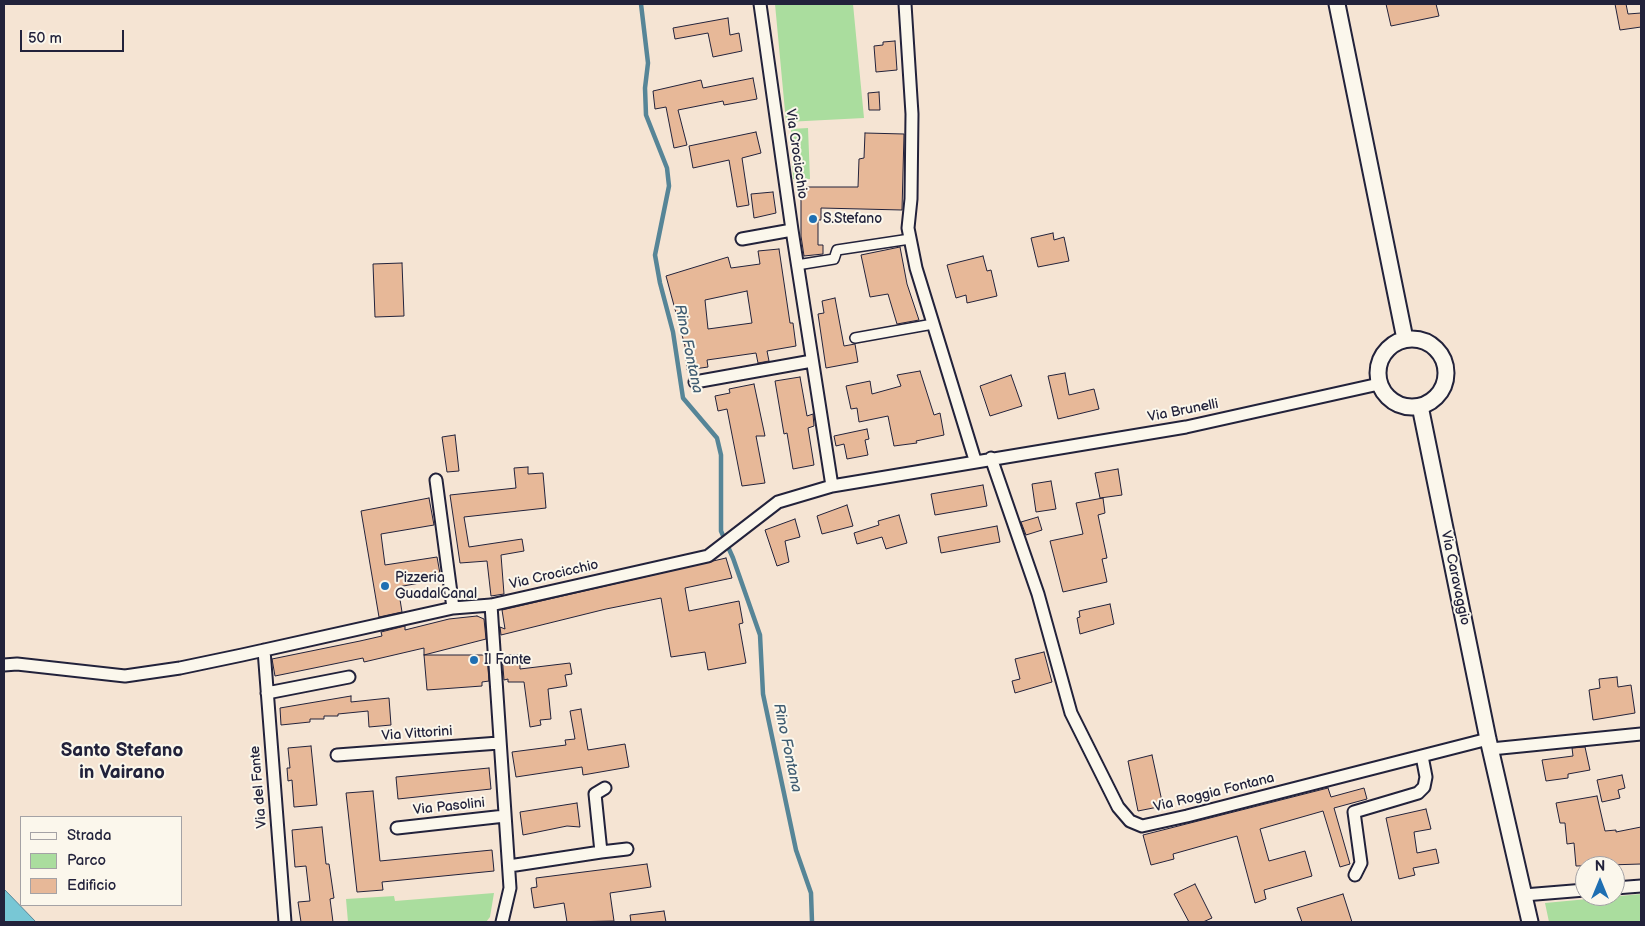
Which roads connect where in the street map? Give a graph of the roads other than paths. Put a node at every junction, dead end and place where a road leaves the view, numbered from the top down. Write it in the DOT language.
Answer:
graph roads {
  1 [pos="760,4"];
  2 [pos="905,4"];
  3 [pos="1337,4"];
  4 [pos="792,230"];
  5 [pos="742,239"];
  6 [pos="910,239"];
  7 [pos="797,265"];
  8 [pos="933,324"];
  9 [pos="855,338"];
  10 [pos="1405,339"];
  11 [pos="812,362"];
  12 [pos="695,382"];
  13 [pos="1379,384"];
  14 [pos="1420,406"];
  15 [pos="991,458"];
  16 [pos="975,460"];
  17 [pos="436,480"];
  18 [pos="832,486"];
  19 [pos="491,605"];
  20 [pos="452,608"];
  21 [pos="264,650"];
  22 [pos="4,665"];
  23 [pos="349,677"];
  24 [pos="267,693"];
  25 [pos="1641,734"];
  26 [pos="499,743"];
  27 [pos="1490,744"];
  28 [pos="338,754"];
  29 [pos="1422,756"];
  30 [pos="604,788"];
  31 [pos="505,816"];
  32 [pos="397,828"];
  33 [pos="627,849"];
  34 [pos="602,852"];
  35 [pos="508,866"];
  36 [pos="1355,875"];
  37 [pos="1641,886"];
  38 [pos="1625,887"];
  39 [pos="1575,891"];
  40 [pos="1524,895"];
  41 [pos="285,922"];
  42 [pos="502,922"];
  43 [pos="1530,922"];
  1 -- 4 [label="street, Via Crocicchio"];
  2 -- 6 [label="street"];
  3 -- 10 [label="street"];
  4 -- 5 [label="street"];
  4 -- 7 [label="street, Via Crocicchio"];
  6 -- 7 [label="street"];
  6 -- 8 [label="street"];
  7 -- 11 [label="street, Via Crocicchio"];
  8 -- 9 [label="street"];
  8 -- 16 [label="street"];
  10 -- 13 [label="street"];
  10 -- 14 [label="street"];
  11 -- 12 [label="street"];
  11 -- 18 [label="street, Via Crocicchio"];
  13 -- 14 [label="street"];
  13 -- 15 [label="street, Via Brunelli"];
  14 -- 27 [label="street, Via Caravaggio"];
  15 -- 16 [label="street, Via Crocicchio"];
  15 -- 29 [label="street, Via Roggia Fontana"];
  16 -- 18 [label="street, Via Crocicchio"];
  17 -- 20 [label="street"];
  18 -- 19 [label="street, Via Crocicchio"];
  19 -- 20 [label="street, Via Crocicchio"];
  19 -- 26 [label="street"];
  20 -- 21 [label="street, Via Crocicchio"];
  21 -- 22 [label="street, Via Crocicchio"];
  21 -- 24 [label="street, Via del Fante"];
  23 -- 24 [label="street"];
  24 -- 41 [label="street, Via del Fante"];
  25 -- 27 [label="street"];
  26 -- 28 [label="street, Via Vittorini"];
  26 -- 31 [label="street"];
  27 -- 29 [label="street, Via Roggia Fontana"];
  27 -- 40 [label="street, Via Caravaggio"];
  29 -- 36 [label="street"];
  30 -- 34 [label="street"];
  31 -- 32 [label="street, Via Pasolini"];
  31 -- 35 [label="street"];
  33 -- 34 [label="street"];
  34 -- 35 [label="street"];
  35 -- 42 [label="street"];
  37 -- 38 [label="street"];
  39 -- 40 [label="street"];
  40 -- 43 [label="street, Via Caravaggio"];
}
